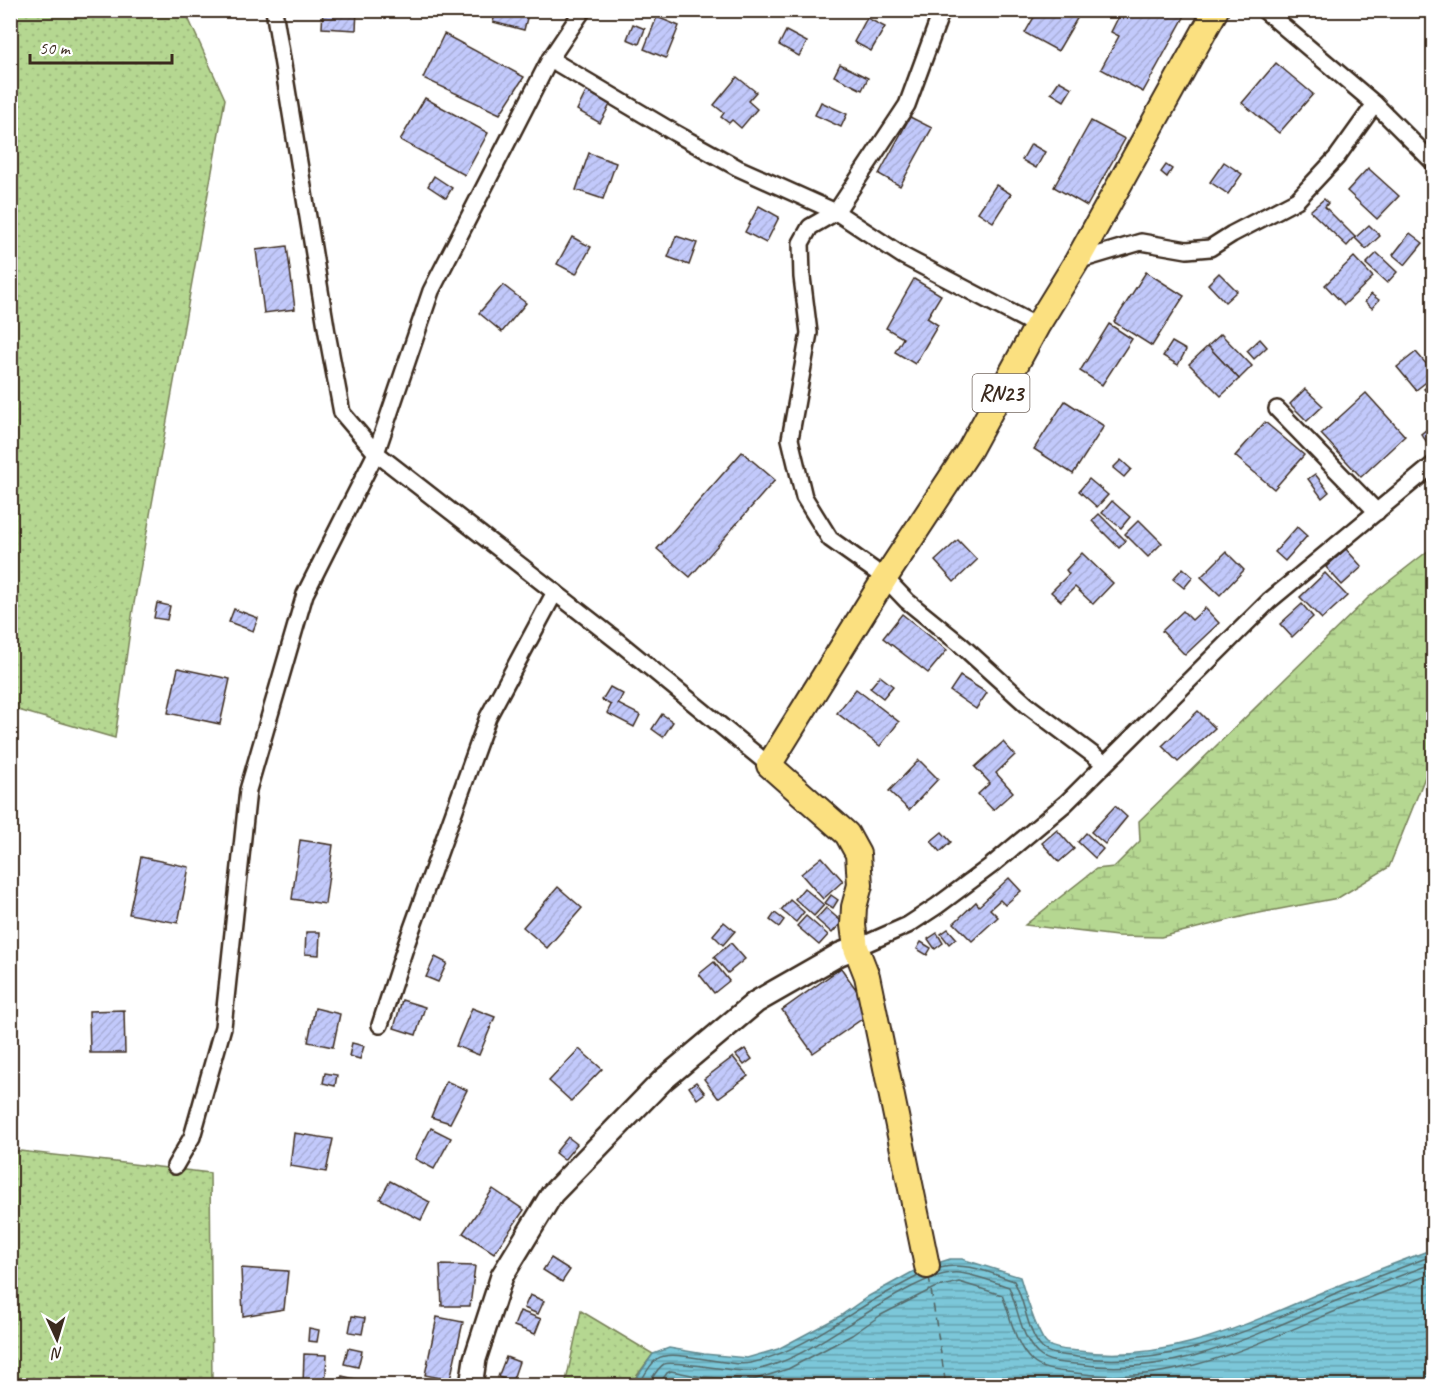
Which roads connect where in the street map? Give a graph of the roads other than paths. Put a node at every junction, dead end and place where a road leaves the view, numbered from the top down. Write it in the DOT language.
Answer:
graph roads {
  1 [pos="274,10"];
  2 [pos="583,10"];
  3 [pos="942,10"];
  4 [pos="1216,10"];
  5 [pos="1264,10"];
  6 [pos="550,59"];
  7 [pos="1375,104"];
  8 [pos="1434,163"];
  9 [pos="836,213"];
  10 [pos="1077,261"];
  11 [pos="1037,326"];
  12 [pos="1277,409"];
  13 [pos="376,453"];
  14 [pos="1434,464"];
  15 [pos="1377,512"];
  16 [pos="885,579"];
  17 [pos="555,592"];
  18 [pos="1104,763"];
  19 [pos="769,765"];
  20 [pos="856,948"];
  21 [pos="380,1025"];
  22 [pos="175,1166"];
  23 [pos="927,1266"];
  24 [pos="471,1386"];
  1 -- 13 [label="street"];
  2 -- 6 [label="street"];
  3 -- 9 [label="street"];
  4 -- 10 [label="main road, RN23"];
  5 -- 7 [label="street"];
  6 -- 9 [label="street"];
  6 -- 13 [label="street"];
  7 -- 8 [label="street"];
  7 -- 10 [label="street"];
  9 -- 11 [label="street"];
  9 -- 16 [label="street"];
  10 -- 11 [label="main road, RN23"];
  11 -- 16 [label="main road, RN23"];
  12 -- 15 [label="street"];
  13 -- 17 [label="street"];
  13 -- 22 [label="street"];
  14 -- 15 [label="street"];
  15 -- 18 [label="street"];
  16 -- 18 [label="street"];
  16 -- 19 [label="main road, RN23"];
  17 -- 19 [label="street"];
  17 -- 21 [label="street"];
  18 -- 20 [label="street"];
  19 -- 20 [label="main road"];
  20 -- 23 [label="main road"];
  20 -- 24 [label="main road"];
}
